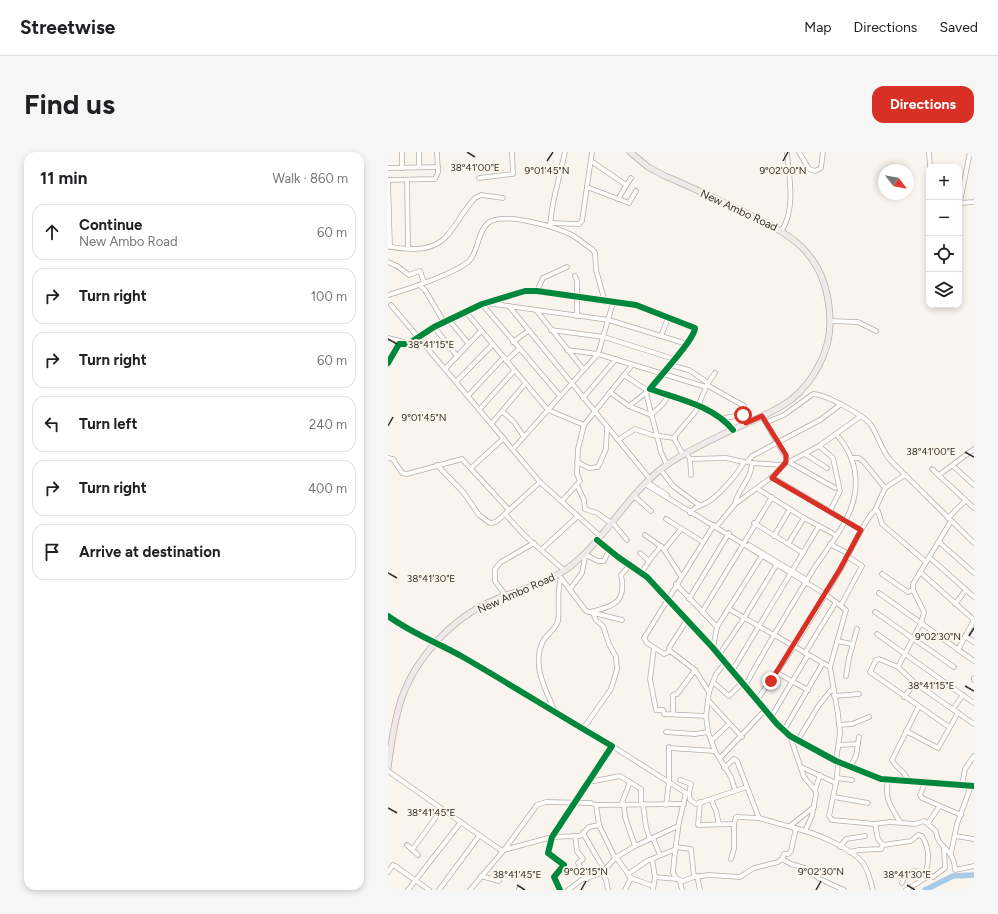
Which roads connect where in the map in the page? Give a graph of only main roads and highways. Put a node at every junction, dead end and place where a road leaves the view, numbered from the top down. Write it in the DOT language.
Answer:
graph roads {
  1 [pos="630,152"];
  2 [pos="388,767"];
  1 -- 2 [label="main road, New Ambo Road"];
}
